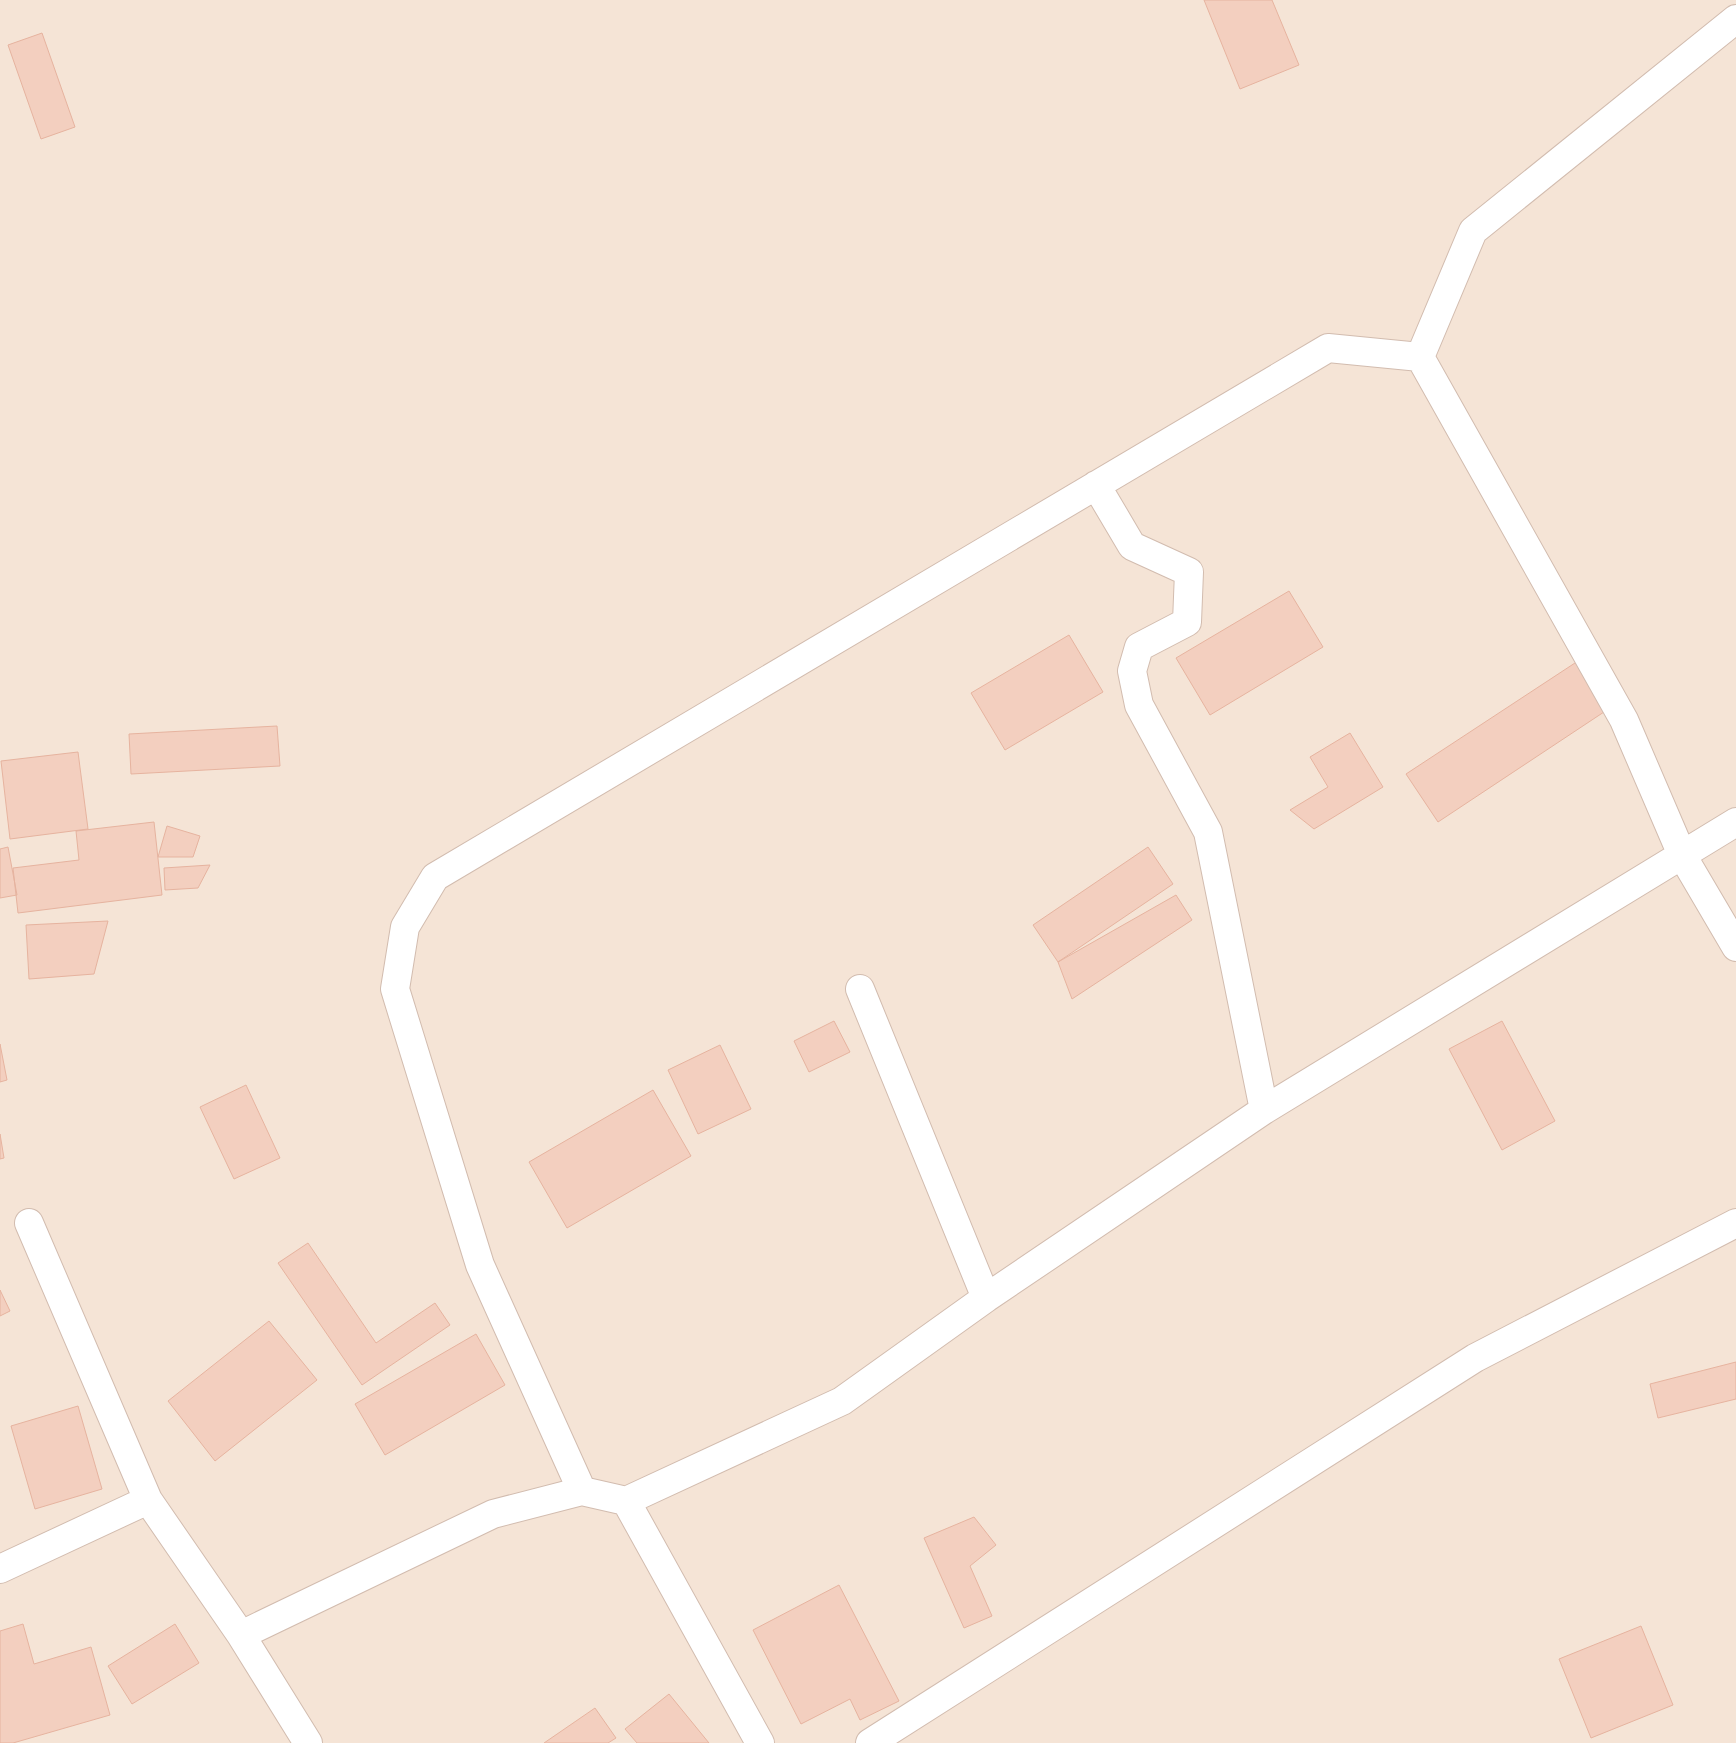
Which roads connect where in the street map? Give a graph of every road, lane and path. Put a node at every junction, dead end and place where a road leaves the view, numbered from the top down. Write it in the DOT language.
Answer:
graph roads {
  1 [pos="1736,19"];
  2 [pos="1420,357"];
  3 [pos="1096,485"];
  4 [pos="1736,822"];
  5 [pos="1682,855"];
  6 [pos="1736,947"];
  7 [pos="860,989"];
  8 [pos="1264,1110"];
  9 [pos="29,1223"];
  10 [pos="1736,1223"];
  11 [pos="986,1298"];
  12 [pos="582,1491"];
  13 [pos="148,1500"];
  14 [pos="626,1501"];
  15 [pos="0,1569"];
  16 [pos="241,1635"];
  17 [pos="300,1740"];
  18 [pos="760,1743"];
  19 [pos="870,1743"];
  1 -- 2 [label="street"];
  2 -- 3 [label="street"];
  2 -- 5 [label="street"];
  3 -- 8 [label="street"];
  3 -- 12 [label="street"];
  4 -- 5 [label="street"];
  5 -- 6 [label="street"];
  5 -- 8 [label="street"];
  7 -- 11 [label="street"];
  8 -- 11 [label="street"];
  9 -- 13 [label="street"];
  10 -- 19 [label="street"];
  11 -- 14 [label="street"];
  12 -- 14 [label="street"];
  12 -- 16 [label="street"];
  13 -- 15 [label="street"];
  13 -- 16 [label="street"];
  14 -- 18 [label="street"];
  16 -- 17 [label="street"];
}
